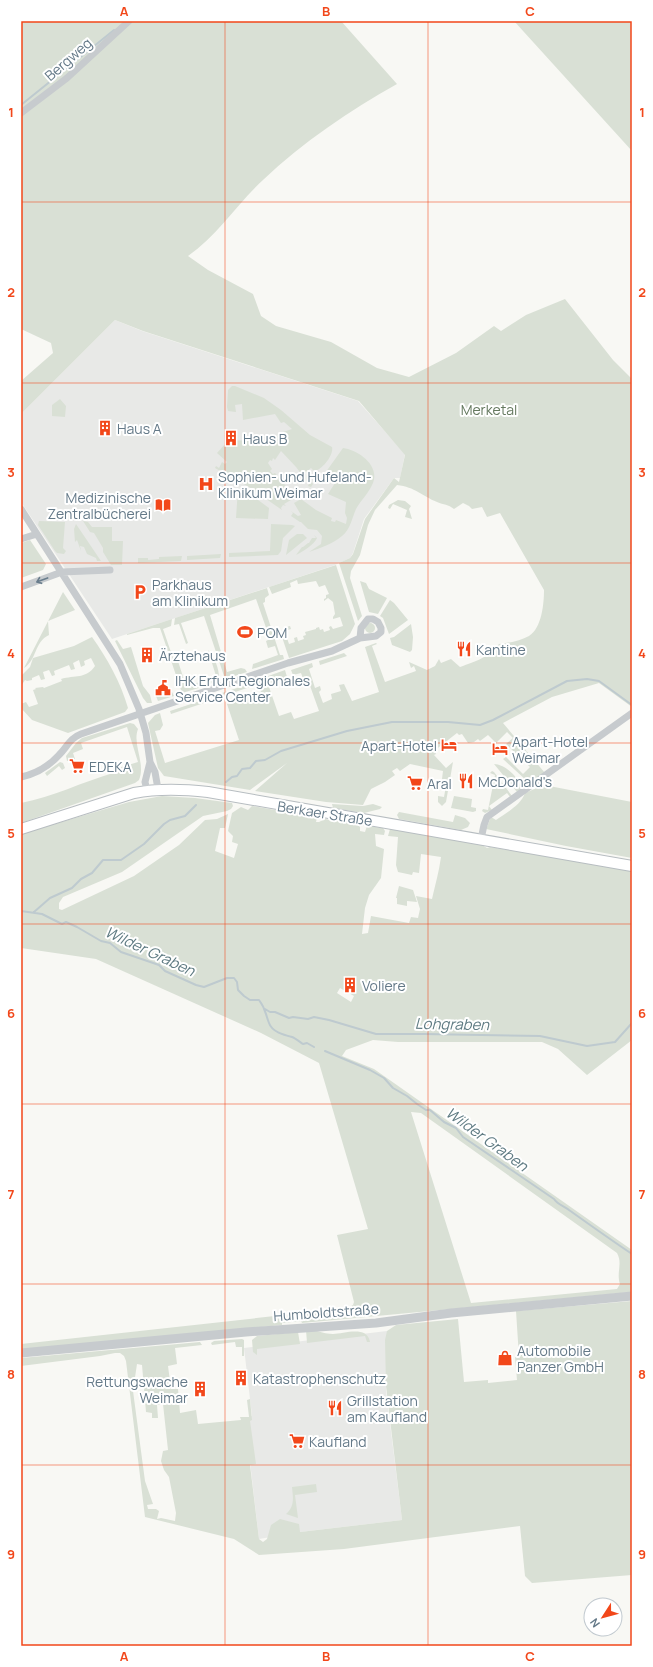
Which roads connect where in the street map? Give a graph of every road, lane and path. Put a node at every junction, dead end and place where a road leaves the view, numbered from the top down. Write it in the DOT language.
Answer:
graph roads {
  1 [pos="129,21"];
  2 [pos="21,113"];
  3 [pos="21,509"];
  4 [pos="37,534"];
  5 [pos="21,539"];
  6 [pos="110,570"];
  7 [pos="62,572"];
  8 [pos="21,587"];
  9 [pos="360,638"];
  10 [pos="141,714"];
  11 [pos="632,714"];
  12 [pos="150,762"];
  13 [pos="21,777"];
  14 [pos="158,789"];
  15 [pos="147,790"];
  16 [pos="21,829"];
  17 [pos="481,839"];
  18 [pos="632,866"];
  19 [pos="632,1296"];
  20 [pos="21,1354"];
  1 -- 2 [label="street, Bergweg"];
  3 -- 4 [label="street"];
  4 -- 5 [label="street"];
  4 -- 7 [label="street"];
  6 -- 7 [label="street"];
  7 -- 8 [label="street, one-way"];
  7 -- 10 [label="street"];
  9 -- 10 [label="street"];
  10 -- 12 [label="street"];
  10 -- 13 [label="street"];
  11 -- 17 [label="street"];
  12 -- 14 [label="street"];
  12 -- 15 [label="street"];
  14 -- 15 [label="main road, Berkaer Straße"];
  14 -- 17 [label="main road, Berkaer Straße"];
  15 -- 16 [label="main road, Berkaer Straße"];
  17 -- 18 [label="main road, Berkaer Straße"];
  19 -- 20 [label="street, Humboldtstraße"];
}
